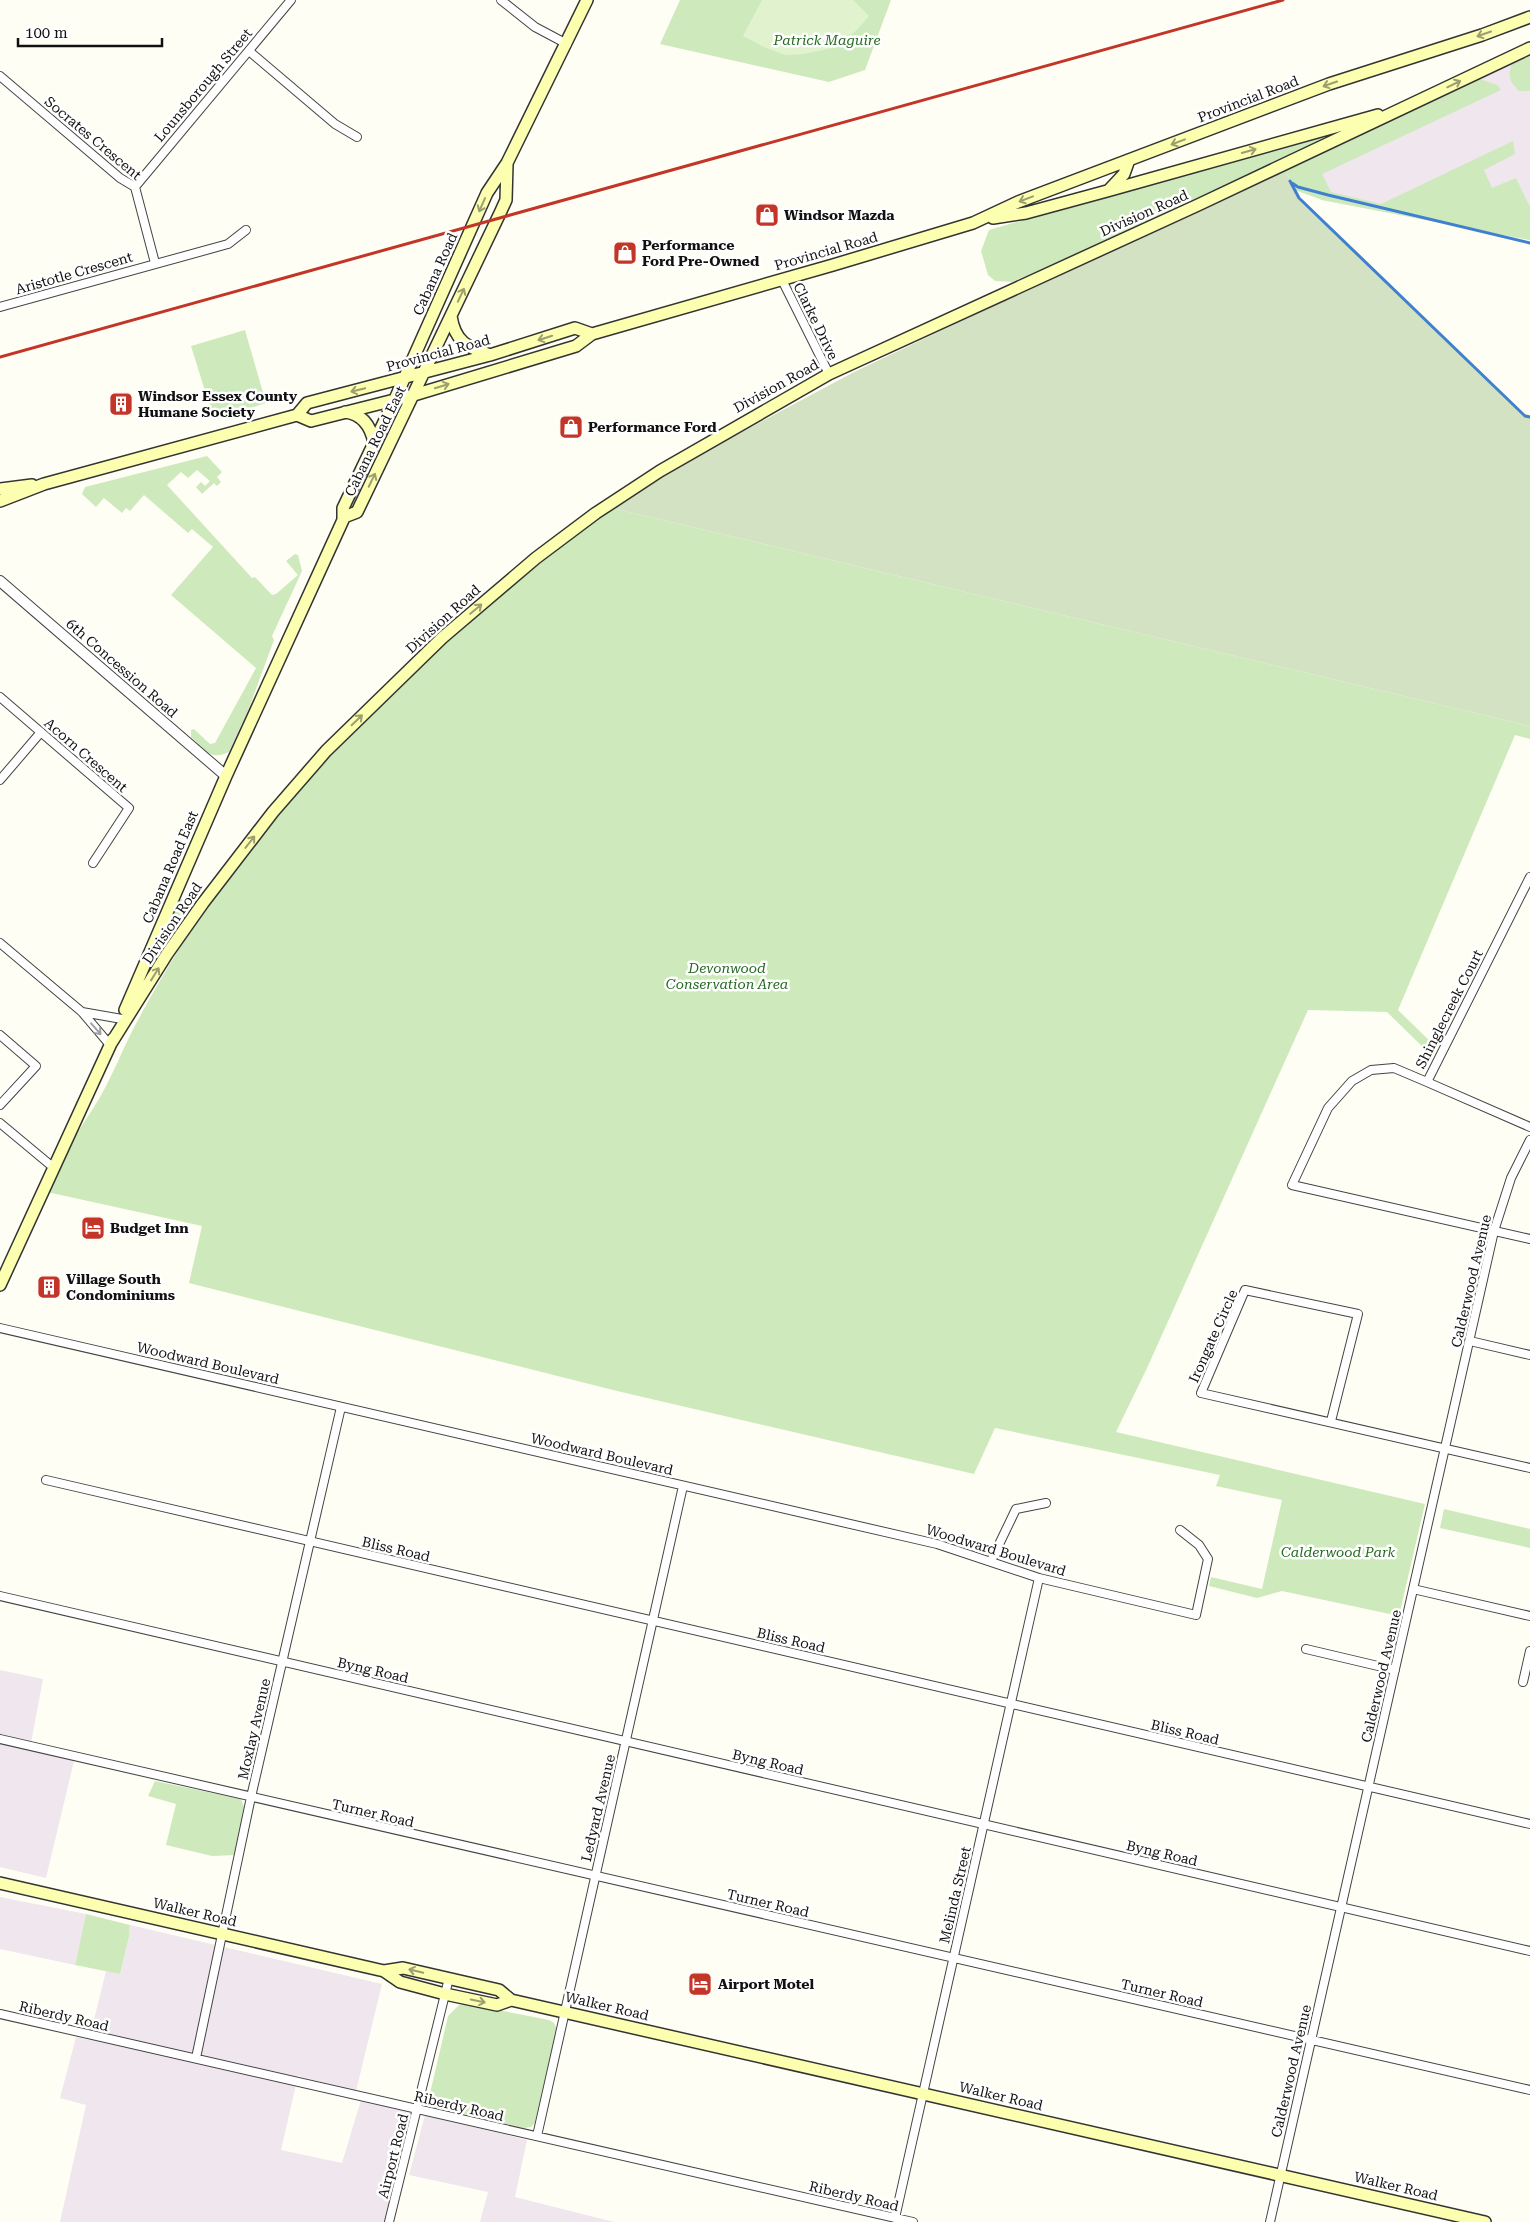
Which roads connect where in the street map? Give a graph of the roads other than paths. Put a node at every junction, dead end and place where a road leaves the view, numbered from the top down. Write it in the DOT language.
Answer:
graph roads {
  1 [pos="291,0"];
  2 [pos="501,0"];
  3 [pos="587,0"];
  4 [pos="1530,17"];
  5 [pos="567,44"];
  6 [pos="1530,48"];
  7 [pos="249,51"];
  8 [pos="0,76"];
  9 [pos="1410,106"];
  10 [pos="357,137"];
  11 [pos="1129,160"];
  12 [pos="507,163"];
  13 [pos="135,187"];
  14 [pos="1107,191"];
  15 [pos="982,220"];
  16 [pos="246,230"];
  17 [pos="155,263"];
  18 [pos="782,280"];
  19 [pos="0,307"];
  20 [pos="451,316"];
  21 [pos="592,334"];
  22 [pos="490,355"];
  23 [pos="425,371"];
  24 [pos="828,374"];
  25 [pos="405,378"];
  26 [pos="414,395"];
  27 [pos="395,399"];
  28 [pos="343,412"];
  29 [pos="297,415"];
  30 [pos="374,443"];
  31 [pos="44,484"];
  32 [pos="0,489"];
  33 [pos="0,501"];
  34 [pos="344,517"];
  35 [pos="0,581"];
  36 [pos="0,697"];
  37 [pos="41,732"];
  38 [pos="226,776"];
  39 [pos="0,780"];
  40 [pos="93,863"];
  41 [pos="1530,877"];
  42 [pos="0,943"];
  43 [pos="82,1012"];
  44 [pos="122,1019"];
  45 [pos="0,1035"];
  46 [pos="110,1045"];
  47 [pos="1426,1082"];
  48 [pos="0,1105"];
  49 [pos="0,1123"];
  50 [pos="1530,1127"];
  51 [pos="1530,1140"];
  52 [pos="54,1168"];
  53 [pos="1494,1231"];
  54 [pos="1530,1239"];
  55 [pos="0,1285"];
  56 [pos="0,1328"];
  57 [pos="1470,1341"];
  58 [pos="1530,1354"];
  59 [pos="341,1407"];
  60 [pos="1331,1421"];
  61 [pos="1445,1448"];
  62 [pos="1530,1468"];
  63 [pos="46,1480"];
  64 [pos="683,1486"];
  65 [pos="1046,1503"];
  66 [pos="1180,1530"];
  67 [pos="310,1542"];
  68 [pos="991,1561"];
  69 [pos="1039,1578"];
  70 [pos="1413,1589"];
  71 [pos="0,1596"];
  72 [pos="1530,1616"];
  73 [pos="653,1621"];
  74 [pos="1306,1649"];
  75 [pos="1530,1651"];
  76 [pos="282,1662"];
  77 [pos="1395,1670"];
  78 [pos="1523,1682"];
  79 [pos="1011,1704"];
  80 [pos="0,1739"];
  81 [pos="626,1742"];
  82 [pos="1368,1787"];
  83 [pos="251,1798"];
  84 [pos="984,1824"];
  85 [pos="1530,1824"];
  86 [pos="595,1876"];
  87 [pos="0,1883"];
  88 [pos="1341,1907"];
  89 [pos="222,1934"];
  90 [pos="1530,1951"];
  91 [pos="953,1958"];
  92 [pos="384,1971"];
  93 [pos="449,1978"];
  94 [pos="445,1994"];
  95 [pos="511,2000"];
  96 [pos="565,2012"];
  97 [pos="0,2014"];
  98 [pos="1311,2040"];
  99 [pos="196,2058"];
  100 [pos="1530,2090"];
  101 [pos="922,2093"];
  102 [pos="418,2109"];
  103 [pos="537,2136"];
  104 [pos="1280,2175"];
  105 [pos="895,2218"];
  106 [pos="388,2222"];
  107 [pos="913,2222"];
  108 [pos="1270,2222"];
  109 [pos="1485,2222"];
  1 -- 7 [label="street, Lounsborough Street"];
  2 -- 5 [label="street"];
  3 -- 5 [label="main road, Cabana Road"];
  4 -- 11 [label="main road, Provincial Road, one-way"];
  5 -- 12 [label="main road, Cabana Road"];
  9 -- 6 [label="main road, Division Road, one-way"];
  7 -- 10 [label="street"];
  7 -- 13 [label="street, Lounsborough Street"];
  8 -- 13 [label="street, Socrates Crescent"];
  14 -- 9 [label="main road, Provincial Road, one-way"];
  9 -- 24 [label="main road, Division Road"];
  11 -- 14 [label="main road"];
  11 -- 15 [label="main road, Provincial Road, one-way"];
  20 -- 12 [label="main road, Cabana Road, one-way"];
  12 -- 25 [label="main road, Cabana Road, one-way"];
  13 -- 17 [label="street, Socrates Crescent"];
  14 -- 15 [label="main road, Provincial Road"];
  15 -- 18 [label="main road, Provincial Road"];
  16 -- 17 [label="street, Aristotle Crescent"];
  17 -- 19 [label="street, Aristotle Crescent"];
  18 -- 21 [label="main road, Provincial Road"];
  18 -- 24 [label="street, Clarke Drive"];
  20 -- 22 [label="main road"];
  20 -- 23 [label="main road, Cabana Road"];
  21 -- 22 [label="main road, Provincial Road, one-way"];
  26 -- 21 [label="main road, Provincial Road, one-way"];
  22 -- 23 [label="main road, Provincial Road"];
  23 -- 25 [label="main road, Provincial Road"];
  23 -- 26 [label="main road, Cabana Road East"];
  46 -- 24 [label="main road, Division Road, one-way"];
  25 -- 27 [label="main road, Cabana Road"];
  25 -- 29 [label="main road, Provincial Road, one-way"];
  26 -- 27 [label="main road, Provincial Road"];
  34 -- 26 [label="main road, Cabana Road East, one-way"];
  27 -- 28 [label="main road, Provincial Road"];
  27 -- 30 [label="main road, Cabana Road East"];
  28 -- 29 [label="main road, Provincial Road"];
  28 -- 30 [label="main road"];
  29 -- 31 [label="main road, Provincial Road"];
  30 -- 34 [label="main road, Cabana Road East"];
  31 -- 32 [label="main road, Provincial Road"];
  31 -- 33 [label="main road, Provincial Road"];
  34 -- 38 [label="main road, Cabana Road East"];
  35 -- 38 [label="street, 6th Concession Road"];
  36 -- 37 [label="street, Acorn Crescent"];
  37 -- 39 [label="street"];
  37 -- 40 [label="street, Acorn Crescent"];
  38 -- 44 [label="main road, Cabana Road East"];
  41 -- 47 [label="street, Shinglecreek Court"];
  42 -- 43 [label="street"];
  43 -- 44 [label="street"];
  43 -- 46 [label="street, one-way"];
  44 -- 46 [label="main road, Cabana Road East"];
  45 -- 48 [label="street"];
  46 -- 52 [label="main road, Cabana Road East"];
  47 -- 50 [label="street"];
  47 -- 53 [label="street, Shinglecreek Court"];
  49 -- 52 [label="street"];
  51 -- 53 [label="street, Calderwood Avenue"];
  52 -- 55 [label="main road, Cabana Road East"];
  53 -- 54 [label="street"];
  53 -- 57 [label="street, Calderwood Avenue"];
  56 -- 59 [label="street, Woodward Boulevard"];
  57 -- 58 [label="street"];
  57 -- 61 [label="street, Calderwood Avenue"];
  59 -- 64 [label="street, Woodward Boulevard"];
  59 -- 67 [label="street, Moxlay Avenue"];
  60 -- 60 [label="street, Irongate Circle"];
  60 -- 61 [label="street, Irongate Circle"];
  61 -- 62 [label="street, Irongate Circle"];
  61 -- 70 [label="street, Calderwood Avenue"];
  63 -- 67 [label="street, Bliss Road"];
  64 -- 68 [label="street, Woodward Boulevard"];
  64 -- 73 [label="street, Ledyard Avenue"];
  65 -- 68 [label="street"];
  66 -- 69 [label="street, Woodward Boulevard"];
  67 -- 73 [label="street, Bliss Road"];
  67 -- 76 [label="street, Moxlay Avenue"];
  68 -- 69 [label="street, Woodward Boulevard"];
  69 -- 79 [label="street, Melinda Street"];
  70 -- 72 [label="street"];
  70 -- 77 [label="street, Calderwood Avenue"];
  71 -- 76 [label="street, Byng Road"];
  73 -- 79 [label="street, Bliss Road"];
  73 -- 81 [label="street, Ledyard Avenue"];
  74 -- 77 [label="street"];
  75 -- 78 [label="street"];
  76 -- 81 [label="street, Byng Road"];
  76 -- 83 [label="street, Moxlay Avenue"];
  77 -- 82 [label="street, Calderwood Avenue"];
  79 -- 82 [label="street, Bliss Road"];
  79 -- 84 [label="street, Melinda Street"];
  80 -- 83 [label="street, Turner Road"];
  81 -- 84 [label="street, Byng Road"];
  81 -- 86 [label="street, Ledyard Avenue"];
  82 -- 85 [label="street, Bliss Road"];
  82 -- 88 [label="street, Calderwood Avenue"];
  83 -- 86 [label="street, Turner Road"];
  83 -- 89 [label="street, Moxlay Avenue"];
  84 -- 88 [label="street, Byng Road"];
  84 -- 91 [label="street, Melinda Street"];
  86 -- 91 [label="street, Turner Road"];
  86 -- 96 [label="street, Ledyard Avenue"];
  87 -- 89 [label="main road, Walker Road"];
  88 -- 90 [label="street, Byng Road"];
  88 -- 98 [label="street, Calderwood Avenue"];
  89 -- 92 [label="main road, Walker Road"];
  89 -- 99 [label="street, Moxlay Avenue"];
  91 -- 98 [label="street, Turner Road"];
  91 -- 101 [label="street, Melinda Street"];
  93 -- 92 [label="main road, Walker Road, one-way"];
  92 -- 94 [label="main road, Walker Road"];
  93 -- 94 [label="street, Airport Road"];
  93 -- 95 [label="main road, Walker Road"];
  94 -- 95 [label="main road, Walker Road, one-way"];
  94 -- 102 [label="street, Airport Road"];
  95 -- 96 [label="main road, Walker Road"];
  96 -- 101 [label="main road, Walker Road"];
  96 -- 103 [label="street, Ledyard Avenue"];
  97 -- 99 [label="street, Riberdy Road"];
  98 -- 100 [label="street, Turner Road"];
  98 -- 104 [label="street, Calderwood Avenue"];
  99 -- 102 [label="street, Riberdy Road"];
  101 -- 104 [label="main road, Walker Road"];
  101 -- 105 [label="street, Melinda Street"];
  102 -- 103 [label="street, Riberdy Road"];
  102 -- 106 [label="street, Airport Road"];
  103 -- 105 [label="street, Riberdy Road"];
  104 -- 108 [label="street, Calderwood Avenue"];
  104 -- 109 [label="main road, Walker Road"];
  105 -- 107 [label="street, Riberdy Road"];
}
